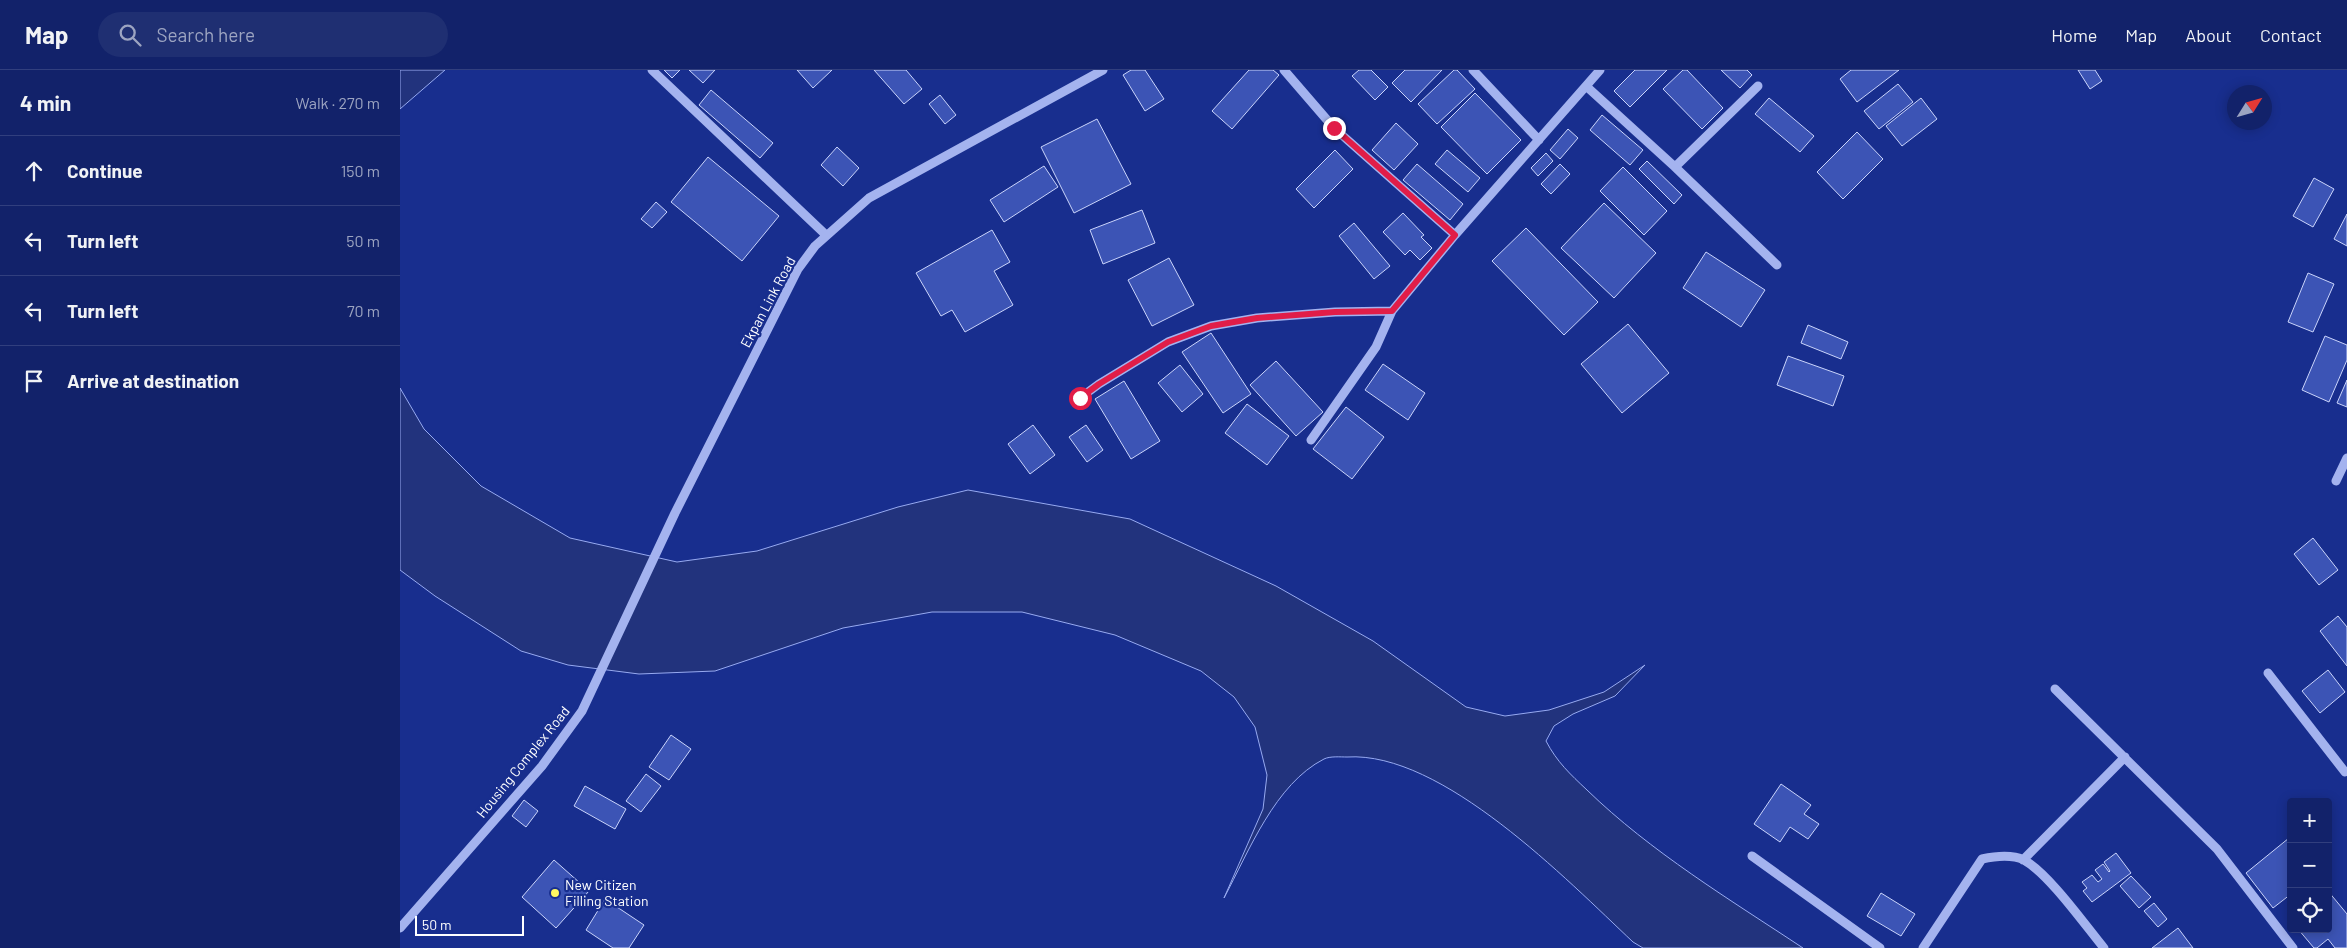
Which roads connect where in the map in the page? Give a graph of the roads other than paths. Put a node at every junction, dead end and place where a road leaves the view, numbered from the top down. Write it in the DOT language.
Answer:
graph roads {
  1 [pos="652,70"];
  2 [pos="1103,70"];
  3 [pos="1284,70"];
  4 [pos="1473,70"];
  5 [pos="1600,70"];
  6 [pos="1586,86"];
  7 [pos="1758,86"];
  8 [pos="1538,140"];
  9 [pos="1675,167"];
  10 [pos="826,235"];
  11 [pos="1455,235"];
  12 [pos="1777,265"];
  13 [pos="1392,311"];
  14 [pos="1080,398"];
  15 [pos="1311,440"];
  16 [pos="2347,458"];
  17 [pos="2336,481"];
  18 [pos="675,513"];
  19 [pos="2268,672"];
  20 [pos="2055,689"];
  21 [pos="2125,757"];
  22 [pos="2346,772"];
  23 [pos="1752,856"];
  24 [pos="2023,860"];
  25 [pos="400,928"];
  26 [pos="1880,948"];
  27 [pos="1923,948"];
  28 [pos="2104,948"];
  29 [pos="2293,948"];
  1 -- 10 [label="street"];
  2 -- 10 [label="street, Ekpan Link Road"];
  3 -- 11 [label="street"];
  4 -- 8 [label="street"];
  5 -- 6 [label="street"];
  6 -- 8 [label="street"];
  6 -- 9 [label="street"];
  7 -- 9 [label="street"];
  8 -- 11 [label="street"];
  9 -- 12 [label="street"];
  10 -- 18 [label="street, Ekpan Link Road"];
  11 -- 13 [label="street"];
  13 -- 14 [label="street"];
  13 -- 15 [label="street"];
  16 -- 17 [label="street"];
  18 -- 25 [label="street, Housing Complex Road"];
  19 -- 22 [label="street"];
  20 -- 21 [label="street"];
  21 -- 24 [label="street"];
  21 -- 29 [label="street"];
  23 -- 26 [label="street"];
  24 -- 27 [label="street"];
  24 -- 28 [label="street"];
}
